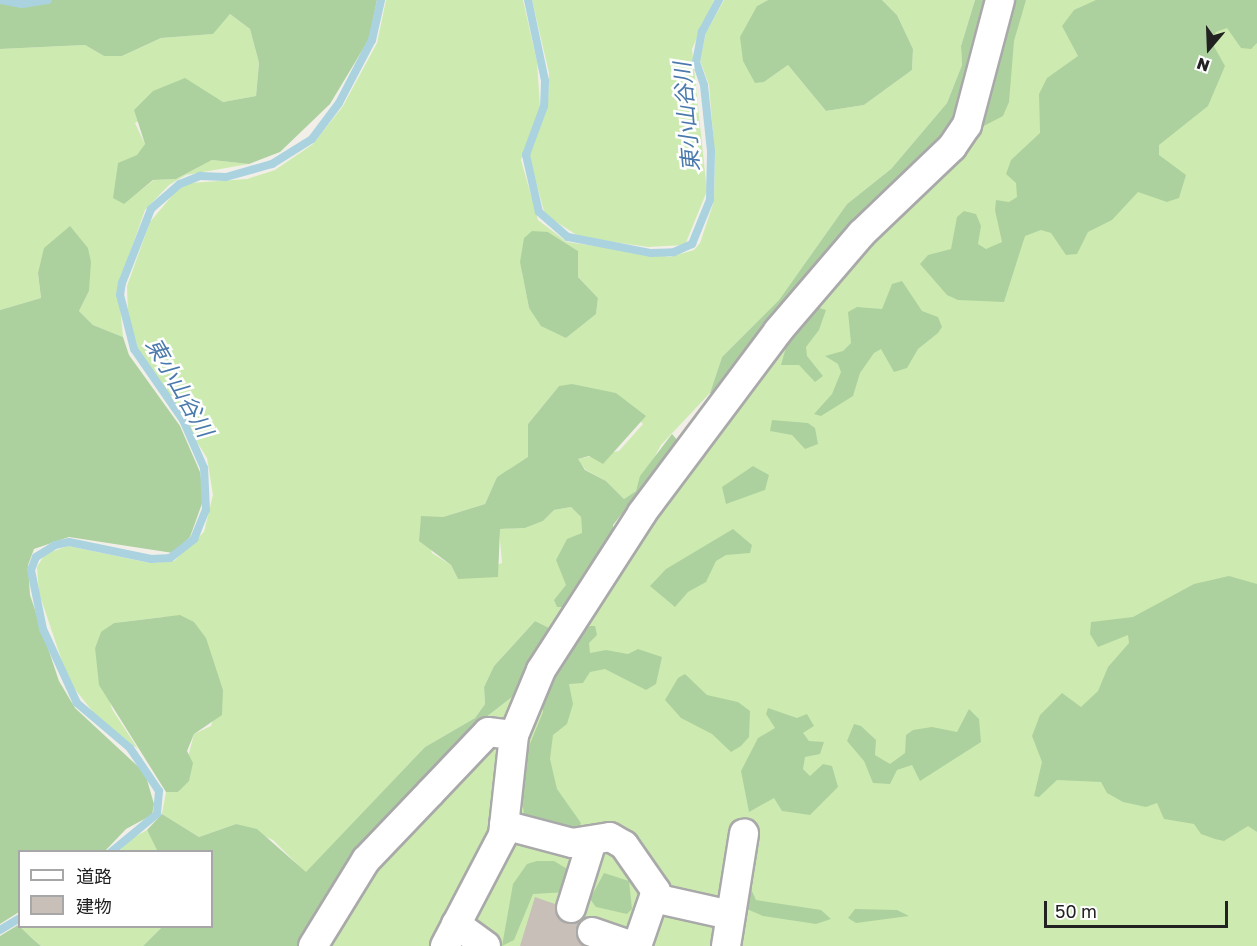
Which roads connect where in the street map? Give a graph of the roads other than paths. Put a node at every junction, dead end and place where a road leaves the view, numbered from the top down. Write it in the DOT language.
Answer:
graph roads {
  1 [pos="1000,0"];
  2 [pos="514,735"];
  3 [pos="504,825"];
  4 [pos="744,833"];
  5 [pos="592,841"];
  6 [pos="654,898"];
  7 [pos="572,908"];
  8 [pos="730,915"];
  9 [pos="592,932"];
  10 [pos="451,935"];
  11 [pos="313,946"];
  12 [pos="486,946"];
  13 [pos="635,946"];
  14 [pos="726,946"];
  1 -- 2 [label="street"];
  2 -- 3 [label="street"];
  2 -- 11 [label="street"];
  3 -- 5 [label="street"];
  3 -- 10 [label="street"];
  4 -- 8 [label="street"];
  5 -- 6 [label="street"];
  5 -- 7 [label="street"];
  6 -- 8 [label="street"];
  6 -- 13 [label="street"];
  8 -- 14 [label="street"];
  9 -- 13 [label="street"];
  10 -- 12 [label="street"];
}
